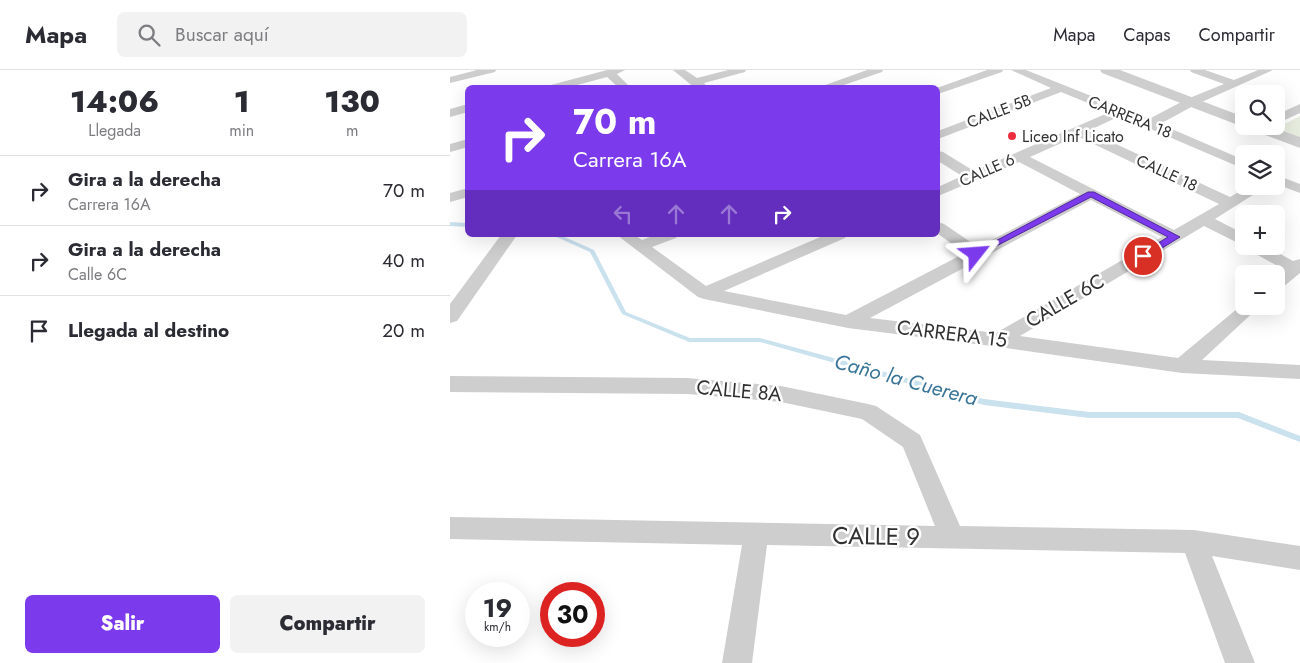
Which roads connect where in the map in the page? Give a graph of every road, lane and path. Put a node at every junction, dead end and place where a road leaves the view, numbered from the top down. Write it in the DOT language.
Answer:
graph roads {
  1 [pos="491,70"];
  2 [pos="678,70"];
  3 [pos="742,70"];
  4 [pos="846,70"];
  5 [pos="878,70"];
  6 [pos="998,70"];
  7 [pos="1016,70"];
  8 [pos="1107,70"];
  9 [pos="1196,70"];
  10 [pos="1268,70"];
  11 [pos="615,71"];
  12 [pos="857,76"];
  13 [pos="450,80"];
  14 [pos="1234,84"];
  15 [pos="562,85"];
  16 [pos="624,85"];
  17 [pos="699,85"];
  18 [pos="828,85"];
  19 [pos="1061,88"];
  20 [pos="940,90"];
  21 [pos="1191,102"];
  22 [pos="1300,108"];
  23 [pos="465,109"];
  24 [pos="450,113"];
  25 [pos="1118,113"];
  26 [pos="1285,116"];
  27 [pos="1235,119"];
  28 [pos="1150,124"];
  29 [pos="1076,130"];
  30 [pos="940,134"];
  31 [pos="1280,135"];
  32 [pos="1300,143"];
  33 [pos="465,144"];
  34 [pos="450,148"];
  35 [pos="940,156"];
  36 [pos="1018,156"];
  37 [pos="1235,161"];
  38 [pos="972,176"];
  39 [pos="1285,183"];
  40 [pos="1300,189"];
  41 [pos="940,191"];
  42 [pos="465,193"];
  43 [pos="1091,194"];
  44 [pos="1244,195"];
  45 [pos="450,199"];
  46 [pos="465,201"];
  47 [pos="1230,203"];
  48 [pos="1204,219"];
  49 [pos="940,228"];
  50 [pos="1235,236"];
  51 [pos="508,237"];
  52 [pos="655,237"];
  53 [pos="835,237"];
  54 [pos="1175,237"];
  55 [pos="633,240"];
  56 [pos="976,254"];
  57 [pos="1273,255"];
  58 [pos="1297,266"];
  59 [pos="1285,276"];
  60 [pos="704,293"];
  61 [pos="1240,315"];
  62 [pos="450,317"];
  63 [pos="848,322"];
  64 [pos="999,340"];
  65 [pos="1182,366"];
  66 [pos="1300,372"];
  67 [pos="450,384"];
  68 [pos="450,528"];
  69 [pos="756,534"];
  70 [pos="953,538"];
  71 [pos="1194,542"];
  72 [pos="1300,558"];
  73 [pos="737,663"];
  74 [pos="1240,663"];
  1 -- 13 [label="street"];
  2 -- 17 [label="street"];
  3 -- 17 [label="street"];
  4 -- 12 [label="street"];
  5 -- 12 [label="street"];
  6 -- 20 [label="street"];
  7 -- 19 [label="street, CARRERA 18"];
  8 -- 21 [label="street"];
  9 -- 14 [label="street"];
  10 -- 14 [label="street"];
  11 -- 15 [label="street"];
  11 -- 16 [label="street"];
  12 -- 18 [label="street"];
  14 -- 21 [label="street"];
  19 -- 25 [label="street, CARRERA 18"];
  19 -- 30 [label="street, CALLE 5B"];
  21 -- 27 [label="street"];
  21 -- 28 [label="street"];
  22 -- 26 [label="street"];
  23 -- 24 [label="street"];
  25 -- 28 [label="street, CARRERA 18"];
  25 -- 29 [label="street, CALLE 6"];
  28 -- 37 [label="street, CARRERA 18"];
  29 -- 36 [label="street, CALLE 6"];
  29 -- 47 [label="street, CALLE 18"];
  31 -- 32 [label="street"];
  33 -- 34 [label="street"];
  35 -- 38 [label="street"];
  36 -- 38 [label="street, CALLE 6"];
  36 -- 43 [label="street"];
  38 -- 41 [label="street, CALLE 6"];
  39 -- 40 [label="street"];
  42 -- 45 [label="street"];
  43 -- 54 [label="street"];
  43 -- 56 [label="street"];
  44 -- 47 [label="street, CALLE 6C"];
  45 -- 46 [label="street"];
  47 -- 48 [label="street, CALLE 6C"];
  48 -- 50 [label="street"];
  48 -- 54 [label="street, CALLE 6C"];
  49 -- 56 [label="street"];
  51 -- 62 [label="street"];
  52 -- 55 [label="street"];
  53 -- 60 [label="street"];
  54 -- 64 [label="street, CALLE 6C"];
  55 -- 60 [label="street, CARRERA 15"];
  56 -- 63 [label="street"];
  57 -- 58 [label="street"];
  58 -- 59 [label="street"];
  60 -- 63 [label="street, CARRERA 15"];
  61 -- 65 [label="street"];
  63 -- 64 [label="street, CARRERA 15"];
  64 -- 65 [label="street, CARRERA 15"];
  65 -- 66 [label="street, CARRERA 15"];
  67 -- 70 [label="street, CALLE 8A"];
  68 -- 69 [label="street, CALLE 9"];
  69 -- 70 [label="street, CALLE 9"];
  69 -- 73 [label="street"];
  70 -- 71 [label="street, CALLE 9"];
  71 -- 72 [label="street, CALLE 9"];
  71 -- 74 [label="street"];
}
